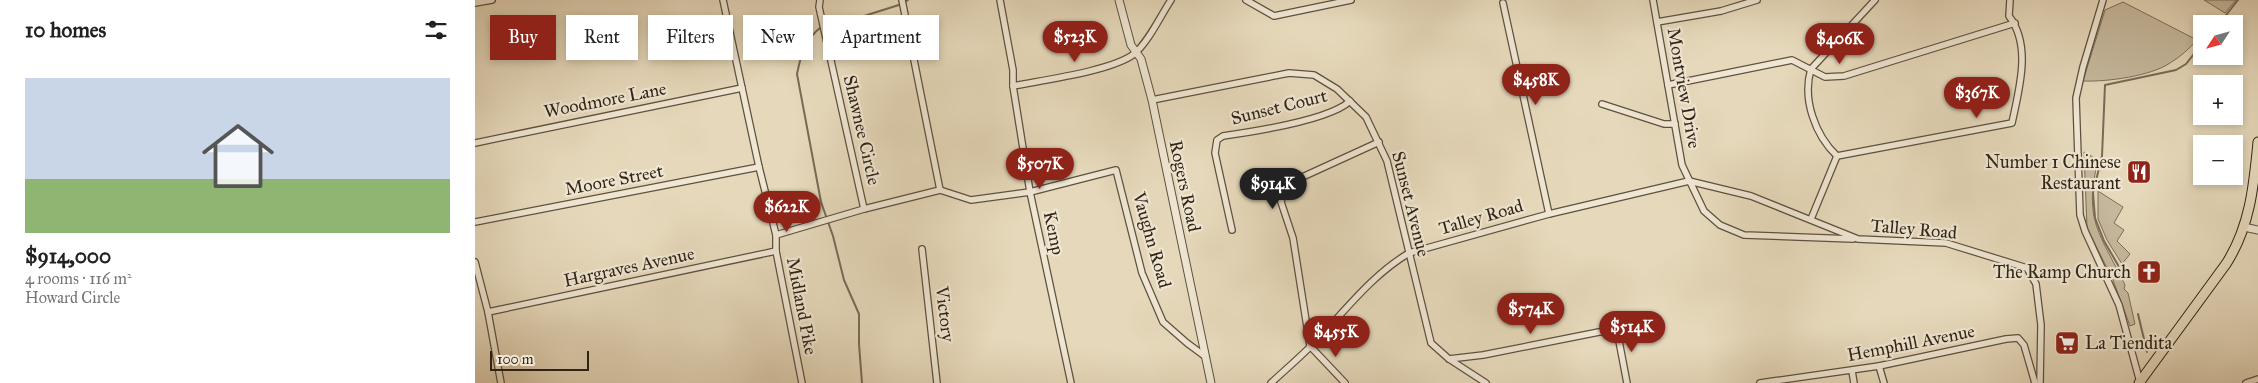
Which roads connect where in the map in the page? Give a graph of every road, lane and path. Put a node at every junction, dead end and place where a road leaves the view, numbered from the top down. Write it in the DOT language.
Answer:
graph roads {
  1 [pos="492,0"];
  2 [pos="723,0"];
  3 [pos="820,0"];
  4 [pos="902,0"];
  5 [pos="999,0"];
  6 [pos="1119,0"];
  7 [pos="1171,0"];
  8 [pos="1246,0"];
  9 [pos="1351,0"];
  10 [pos="1653,0"];
  11 [pos="1757,0"];
  12 [pos="1875,0"];
  13 [pos="2011,0"];
  14 [pos="2103,0"];
  15 [pos="475,3"];
  16 [pos="1503,3"];
  17 [pos="1657,22"];
  18 [pos="2015,23"];
  19 [pos="1136,53"];
  20 [pos="1811,69"];
  21 [pos="1668,85"];
  22 [pos="1013,86"];
  23 [pos="741,88"];
  24 [pos="1152,100"];
  25 [pos="1350,102"];
  26 [pos="1602,104"];
  27 [pos="1675,124"];
  28 [pos="1379,142"];
  29 [pos="2258,142"];
  30 [pos="475,143"];
  31 [pos="1837,156"];
  32 [pos="759,167"];
  33 [pos="1689,181"];
  34 [pos="940,190"];
  35 [pos="1030,192"];
  36 [pos="864,209"];
  37 [pos="1549,214"];
  38 [pos="1811,219"];
  39 [pos="475,222"];
  40 [pos="2244,227"];
  41 [pos="1232,230"];
  42 [pos="2258,230"];
  43 [pos="776,234"];
  44 [pos="1858,239"];
  45 [pos="922,249"];
  46 [pos="776,252"];
  47 [pos="1409,253"];
  48 [pos="475,262"];
  49 [pos="488,312"];
  50 [pos="1310,346"];
  51 [pos="1206,357"];
  52 [pos="1449,359"];
  53 [pos="1879,366"];
  54 [pos="1851,371"];
  55 [pos="2258,379"];
  56 [pos="2140,382"];
  57 [pos="501,383"];
  58 [pos="802,383"];
  59 [pos="937,383"];
  60 [pos="1071,383"];
  61 [pos="1211,383"];
  62 [pos="1271,383"];
  63 [pos="1345,383"];
  64 [pos="1486,383"];
  65 [pos="1627,383"];
  66 [pos="1760,383"];
  67 [pos="1854,383"];
  68 [pos="1885,383"];
  69 [pos="2035,383"];
  70 [pos="2040,383"];
  71 [pos="2246,383"];
  1 -- 15 [label="street"];
  2 -- 23 [label="street, Midland Pike"];
  3 -- 36 [label="street, Shawnee Circle"];
  4 -- 34 [label="street"];
  5 -- 22 [label="street, Kemp"];
  6 -- 19 [label="street, Rogers Road"];
  7 -- 19 [label="street"];
  8 -- 9 [label="street"];
  10 -- 17 [label="street, Montview Drive"];
  11 -- 17 [label="street"];
  12 -- 20 [label="street"];
  13 -- 18 [label="street"];
  14 -- 56 [label="street"];
  16 -- 37 [label="street"];
  17 -- 21 [label="street, Montview Drive"];
  18 -- 20 [label="street"];
  18 -- 31 [label="street"];
  19 -- 22 [label="street"];
  19 -- 24 [label="street, Rogers Road"];
  20 -- 21 [label="street"];
  20 -- 31 [label="street"];
  21 -- 27 [label="street, Montview Drive"];
  22 -- 35 [label="street, Kemp"];
  23 -- 30 [label="street, Woodmore Lane"];
  23 -- 32 [label="street, Midland Pike"];
  24 -- 25 [label="street, Sunset Avenue"];
  24 -- 51 [label="street, Rogers Road"];
  25 -- 28 [label="street, Sunset Avenue"];
  25 -- 41 [label="street, Sunset Court"];
  26 -- 27 [label="street"];
  27 -- 33 [label="street, Montview Drive"];
  28 -- 47 [label="street, Sunset Avenue"];
  28 -- 50 [label="street"];
  29 -- 40 [label="main road"];
  31 -- 38 [label="street"];
  32 -- 39 [label="street, Moore Street"];
  32 -- 43 [label="street, Midland Pike"];
  33 -- 37 [label="street, Talley Road"];
  33 -- 38 [label="street, Talley Road"];
  33 -- 44 [label="street, Talley Road"];
  34 -- 35 [label="street"];
  34 -- 36 [label="street"];
  35 -- 51 [label="street, Vaughn Road"];
  35 -- 60 [label="street, Kemp"];
  36 -- 43 [label="street"];
  37 -- 47 [label="street, Talley Road"];
  38 -- 44 [label="street, Talley Road"];
  40 -- 42 [label="street"];
  40 -- 56 [label="main road"];
  43 -- 46 [label="street, Midland Pike"];
  44 -- 70 [label="street, Talley Road"];
  45 -- 59 [label="street, Victory"];
  46 -- 49 [label="street, Hargraves Avenue"];
  46 -- 58 [label="street, Midland Pike"];
  47 -- 50 [label="street, Talley Road"];
  47 -- 52 [label="street, Sunset Avenue"];
  48 -- 49 [label="street"];
  49 -- 57 [label="street"];
  50 -- 62 [label="street, Talley Road"];
  50 -- 63 [label="street"];
  51 -- 61 [label="street, Rogers Road"];
  52 -- 64 [label="street, Sunset Avenue"];
  52 -- 65 [label="street"];
  53 -- 54 [label="street, Hemphill Avenue"];
  53 -- 68 [label="street"];
  53 -- 69 [label="street, Hemphill Avenue"];
  54 -- 66 [label="street, Hemphill Avenue"];
  54 -- 67 [label="street"];
  55 -- 71 [label="street"];
}
